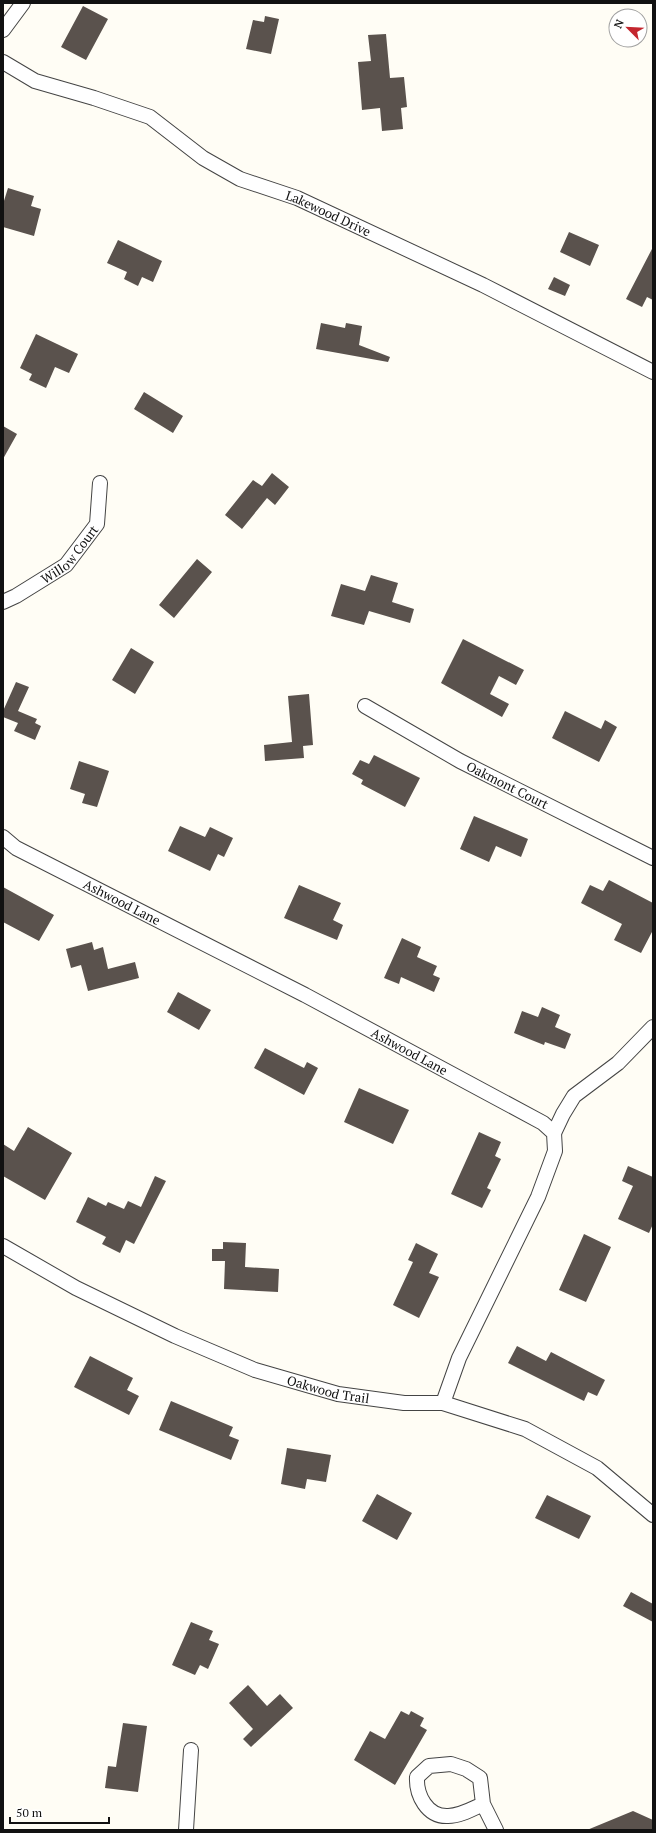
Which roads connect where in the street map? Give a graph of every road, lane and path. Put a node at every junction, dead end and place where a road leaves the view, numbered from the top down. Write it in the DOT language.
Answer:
graph roads {
  1 [pos="23,3"];
  2 [pos="3,30"];
  3 [pos="3,62"];
  4 [pos="653,372"];
  5 [pos="100,483"];
  6 [pos="3,602"];
  7 [pos="365,706"];
  8 [pos="3,837"];
  9 [pos="653,858"];
  10 [pos="653,1027"];
  11 [pos="554,1134"];
  12 [pos="3,1246"];
  13 [pos="443,1402"];
  14 [pos="653,1515"];
  15 [pos="191,1750"];
  16 [pos="483,1804"];
  17 [pos="186,1830"];
  18 [pos="496,1830"];
  1 -- 2 [label="street"];
  3 -- 4 [label="street, Lakewood Drive"];
  5 -- 6 [label="street, Willow Court"];
  7 -- 9 [label="street, Oakmont Court"];
  8 -- 11 [label="street, Ashwood Lane"];
  10 -- 11 [label="street"];
  11 -- 13 [label="street"];
  12 -- 13 [label="street, Oakwood Trail"];
  13 -- 14 [label="street, Oakwood Trail"];
  15 -- 17 [label="street"];
  16 -- 16 [label="street"];
  16 -- 18 [label="street"];
}
